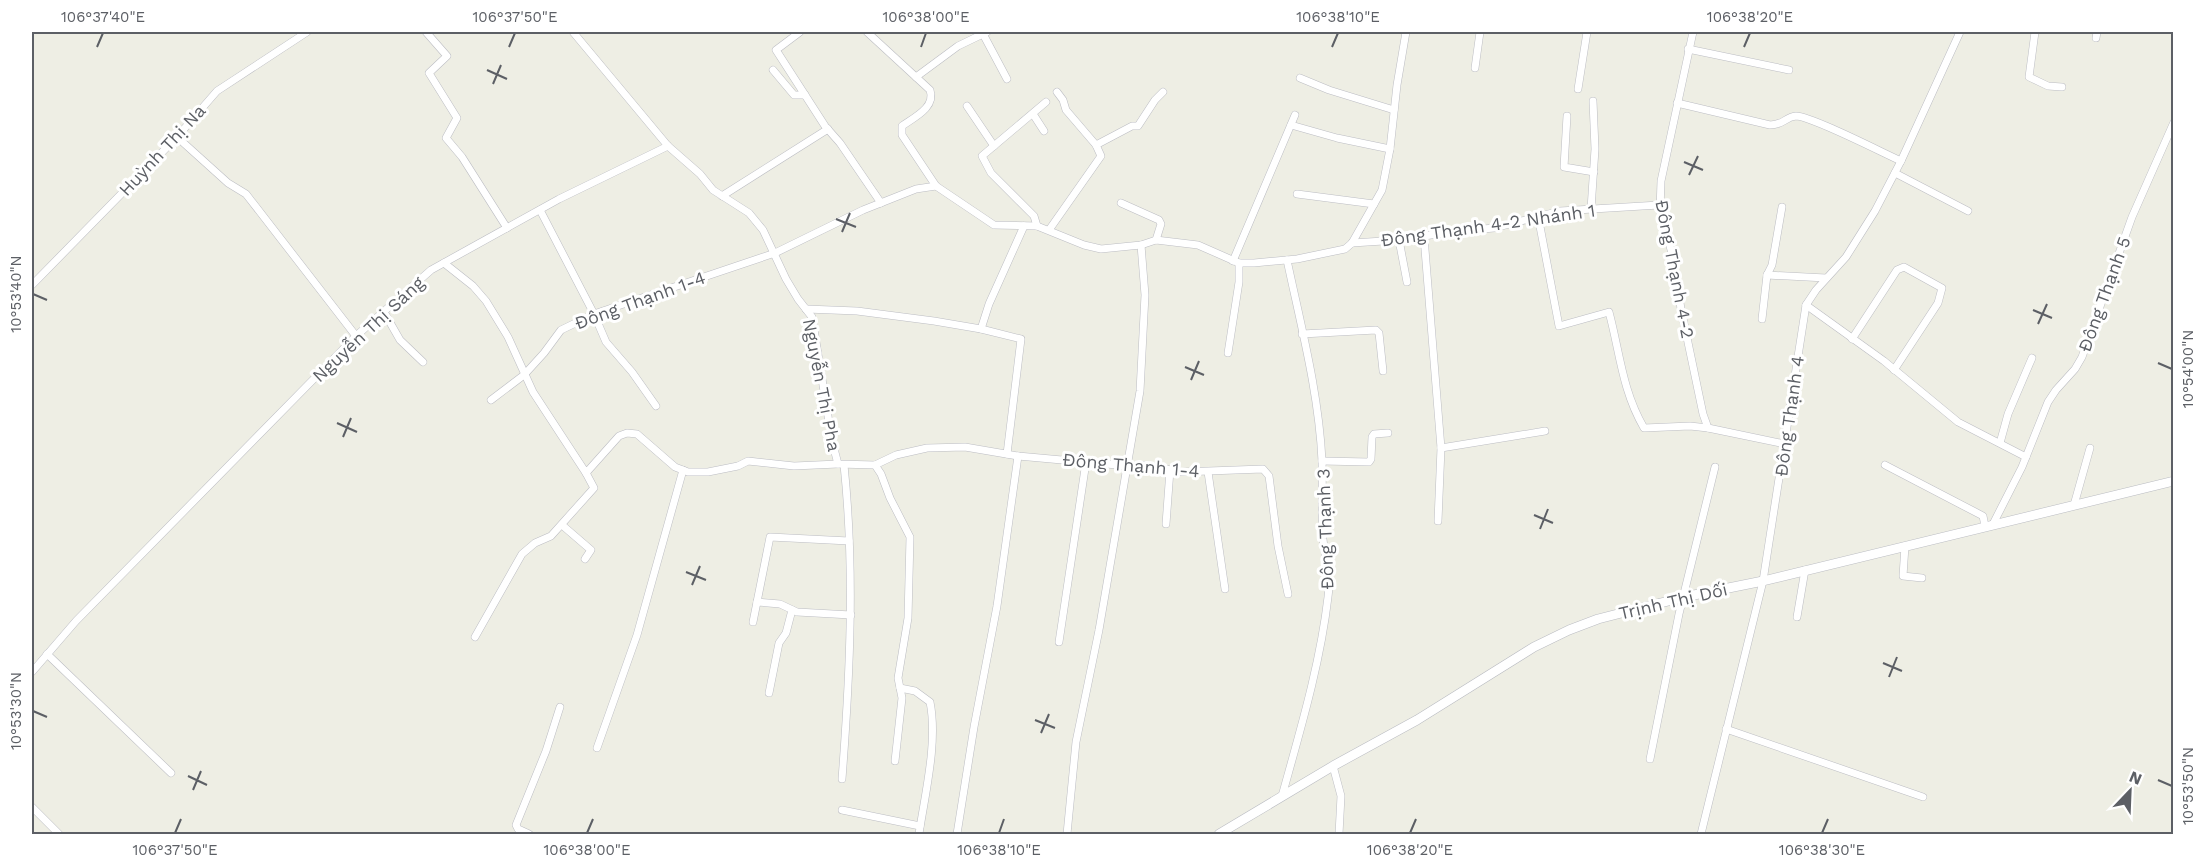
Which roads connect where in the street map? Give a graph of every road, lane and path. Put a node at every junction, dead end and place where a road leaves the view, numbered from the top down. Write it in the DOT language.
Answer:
graph roads {
  1 [pos="307,32"];
  2 [pos="426,32"];
  3 [pos="573,32"];
  4 [pos="800,32"];
  5 [pos="867,32"];
  6 [pos="984,32"];
  7 [pos="1406,32"];
  8 [pos="1480,32"];
  9 [pos="1587,32"];
  10 [pos="1693,32"];
  11 [pos="1960,32"];
  12 [pos="2034,32"];
  13 [pos="1688,49"];
  14 [pos="1475,68"];
  15 [pos="773,70"];
  16 [pos="1789,70"];
  17 [pos="916,77"];
  18 [pos="1300,78"];
  19 [pos="1007,79"];
  20 [pos="2062,87"];
  21 [pos="1578,89"];
  22 [pos="1057,92"];
  23 [pos="1163,92"];
  24 [pos="805,94"];
  25 [pos="1593,101"];
  26 [pos="1046,102"];
  27 [pos="1677,103"];
  28 [pos="967,106"];
  29 [pos="1394,110"];
  30 [pos="1033,114"];
  31 [pos="1295,115"];
  32 [pos="1567,116"];
  33 [pos="2174,122"];
  34 [pos="1291,125"];
  35 [pos="828,129"];
  36 [pos="1044,131"];
  37 [pos="177,137"];
  38 [pos="1096,145"];
  39 [pos="668,146"];
  40 [pos="994,146"];
  41 [pos="1390,149"];
  42 [pos="1901,161"];
  43 [pos="1594,172"];
  44 [pos="1895,173"];
  45 [pos="936,186"];
  46 [pos="1297,194"];
  47 [pos="722,196"];
  48 [pos="881,203"];
  49 [pos="1121,203"];
  50 [pos="1374,204"];
  51 [pos="1659,205"];
  52 [pos="1782,207"];
  53 [pos="1591,209"];
  54 [pos="540,210"];
  55 [pos="1968,211"];
  56 [pos="1538,216"];
  57 [pos="1024,226"];
  58 [pos="1037,226"];
  59 [pos="507,228"];
  60 [pos="1049,230"];
  61 [pos="1424,237"];
  62 [pos="1156,240"];
  63 [pos="1399,240"];
  64 [pos="1352,243"];
  65 [pos="1141,245"];
  66 [pos="775,253"];
  67 [pos="1287,260"];
  68 [pos="1236,262"];
  69 [pos="444,263"];
  70 [pos="1767,275"];
  71 [pos="1826,278"];
  72 [pos="1407,282"];
  73 [pos="32,285"];
  74 [pos="1806,305"];
  75 [pos="806,309"];
  76 [pos="384,312"];
  77 [pos="594,314"];
  78 [pos="1762,319"];
  79 [pos="981,329"];
  80 [pos="1302,334"];
  81 [pos="356,336"];
  82 [pos="1852,339"];
  83 [pos="1228,353"];
  84 [pos="2032,358"];
  85 [pos="423,362"];
  86 [pos="1894,370"];
  87 [pos="1383,371"];
  88 [pos="524,375"];
  89 [pos="491,400"];
  90 [pos="656,406"];
  91 [pos="1708,428"];
  92 [pos="1545,431"];
  93 [pos="1388,433"];
  94 [pos="2000,443"];
  95 [pos="1785,444"];
  96 [pos="1441,448"];
  97 [pos="2090,448"];
  98 [pos="1007,453"];
  99 [pos="1018,456"];
  100 [pos="2026,457"];
  101 [pos="1322,461"];
  102 [pos="1086,462"];
  103 [pos="841,465"];
  104 [pos="875,465"];
  105 [pos="1885,465"];
  106 [pos="1128,466"];
  107 [pos="1715,467"];
  108 [pos="683,470"];
  109 [pos="1170,470"];
  110 [pos="1209,472"];
  111 [pos="586,473"];
  112 [pos="2174,480"];
  113 [pos="2074,505"];
  114 [pos="1438,521"];
  115 [pos="1166,524"];
  116 [pos="562,525"];
  117 [pos="1989,525"];
  118 [pos="849,541"];
  119 [pos="1905,546"];
  120 [pos="585,559"];
  121 [pos="1805,570"];
  122 [pos="1922,578"];
  123 [pos="1763,580"];
  124 [pos="1225,590"];
  125 [pos="1288,594"];
  126 [pos="1684,597"];
  127 [pos="757,602"];
  128 [pos="792,610"];
  129 [pos="851,615"];
  130 [pos="1797,617"];
  131 [pos="753,622"];
  132 [pos="476,637"];
  133 [pos="1059,642"];
  134 [pos="47,654"];
  135 [pos="32,672"];
  136 [pos="900,688"];
  137 [pos="769,693"];
  138 [pos="560,707"];
  139 [pos="1726,729"];
  140 [pos="597,748"];
  141 [pos="1650,759"];
  142 [pos="895,760"];
  143 [pos="1333,766"];
  144 [pos="171,773"];
  145 [pos="842,779"];
  146 [pos="1282,796"];
  147 [pos="1923,797"];
  148 [pos="32,807"];
  149 [pos="842,810"];
  150 [pos="920,826"];
  151 [pos="59,834"];
  152 [pos="529,834"];
  153 [pos="919,834"];
  154 [pos="957,834"];
  155 [pos="1067,834"];
  156 [pos="1219,834"];
  157 [pos="1340,834"];
  158 [pos="1701,834"];
  1 -- 37 [label="street, Huỳnh Thị Na"];
  2 -- 59 [label="street"];
  3 -- 39 [label="street, Nguyễn Thị Pha"];
  4 -- 24 [label="street"];
  5 -- 17 [label="street"];
  6 -- 17 [label="street"];
  6 -- 19 [label="street"];
  7 -- 29 [label="street"];
  8 -- 14 [label="street"];
  9 -- 21 [label="street"];
  10 -- 13 [label="street, Đông Thạnh 4-2"];
  11 -- 42 [label="street, Đông Thạnh 4"];
  12 -- 20 [label="street"];
  13 -- 16 [label="street"];
  13 -- 27 [label="street, Đông Thạnh 4-2"];
  15 -- 24 [label="street"];
  17 -- 45 [label="street"];
  18 -- 29 [label="street"];
  22 -- 38 [label="street"];
  23 -- 38 [label="street"];
  24 -- 35 [label="street"];
  25 -- 43 [label="street"];
  26 -- 30 [label="street"];
  27 -- 42 [label="street"];
  27 -- 51 [label="street, Đông Thạnh 4-2"];
  28 -- 40 [label="street"];
  29 -- 41 [label="street"];
  30 -- 36 [label="street"];
  30 -- 40 [label="street"];
  31 -- 34 [label="street"];
  32 -- 43 [label="street"];
  33 -- 100 [label="street, Đông Thạnh 5"];
  34 -- 41 [label="street"];
  34 -- 68 [label="street"];
  35 -- 47 [label="street"];
  35 -- 48 [label="street"];
  37 -- 73 [label="street, Huỳnh Thị Na"];
  37 -- 81 [label="street"];
  38 -- 60 [label="street"];
  39 -- 47 [label="street, Nguyễn Thị Pha"];
  39 -- 54 [label="street, Nguyễn Thị Sáng"];
  40 -- 58 [label="street"];
  41 -- 50 [label="street"];
  42 -- 44 [label="street, Đông Thạnh 4"];
  43 -- 53 [label="street"];
  44 -- 55 [label="street"];
  44 -- 71 [label="street, Đông Thạnh 4"];
  45 -- 48 [label="street"];
  45 -- 57 [label="street"];
  46 -- 50 [label="street"];
  47 -- 66 [label="street, Nguyễn Thị Pha"];
  48 -- 66 [label="street"];
  49 -- 62 [label="street"];
  50 -- 64 [label="street"];
  51 -- 53 [label="street, Đông Thạnh 4-2 Nhánh 1"];
  51 -- 91 [label="street, Đông Thạnh 4-2"];
  52 -- 70 [label="street"];
  53 -- 56 [label="street, Đông Thạnh 4-2 Nhánh 1"];
  54 -- 59 [label="street, Nguyễn Thị Sáng"];
  54 -- 77 [label="street"];
  56 -- 61 [label="street, Đông Thạnh 4-2 Nhánh 1"];
  56 -- 91 [label="street"];
  57 -- 58 [label="street"];
  57 -- 79 [label="street"];
  58 -- 60 [label="street"];
  59 -- 69 [label="street, Nguyễn Thị Sáng"];
  60 -- 65 [label="street"];
  61 -- 63 [label="street, Đông Thạnh 4-2 Nhánh 1"];
  61 -- 96 [label="street"];
  62 -- 65 [label="street"];
  62 -- 68 [label="street"];
  63 -- 64 [label="street, Đông Thạnh 4-2 Nhánh 1"];
  63 -- 72 [label="street"];
  64 -- 67 [label="street"];
  65 -- 106 [label="street"];
  66 -- 75 [label="street, Nguyễn Thị Pha"];
  66 -- 77 [label="street, Đông Thạnh 1-4"];
  67 -- 68 [label="street"];
  67 -- 80 [label="street, Đông Thạnh 3"];
  68 -- 83 [label="street"];
  69 -- 76 [label="street, Nguyễn Thị Sáng"];
  69 -- 88 [label="street"];
  70 -- 71 [label="street"];
  70 -- 78 [label="street"];
  71 -- 74 [label="street, Đông Thạnh 4"];
  74 -- 82 [label="street"];
  74 -- 95 [label="street, Đông Thạnh 4"];
  75 -- 79 [label="street"];
  75 -- 103 [label="street, Nguyễn Thị Pha"];
  76 -- 81 [label="street, Nguyễn Thị Sáng"];
  76 -- 85 [label="street"];
  77 -- 88 [label="street, Đông Thạnh 1-4"];
  77 -- 90 [label="street"];
  79 -- 98 [label="street"];
  80 -- 87 [label="street"];
  80 -- 101 [label="street, Đông Thạnh 3"];
  81 -- 134 [label="street, Nguyễn Thị Sáng"];
  82 -- 86 [label="street"];
  82 -- 86 [label="street"];
  84 -- 94 [label="street"];
  86 -- 94 [label="street"];
  88 -- 89 [label="street, Đông Thạnh 1-4"];
  88 -- 111 [label="street"];
  91 -- 95 [label="street"];
  92 -- 96 [label="street"];
  93 -- 101 [label="street"];
  94 -- 100 [label="street"];
  95 -- 123 [label="street, Đông Thạnh 4"];
  96 -- 114 [label="street"];
  97 -- 113 [label="street"];
  98 -- 99 [label="street, Đông Thạnh 1-4"];
  98 -- 104 [label="street, Đông Thạnh 1-4"];
  99 -- 102 [label="street, Đông Thạnh 1-4"];
  99 -- 154 [label="street"];
  100 -- 117 [label="street, Đông Thạnh 5"];
  101 -- 146 [label="street, Đông Thạnh 3"];
  102 -- 106 [label="street, Đông Thạnh 1-4"];
  102 -- 133 [label="street"];
  103 -- 104 [label="street, Nguyễn Thị Pha"];
  103 -- 108 [label="street"];
  103 -- 118 [label="street"];
  104 -- 136 [label="street"];
  105 -- 117 [label="street"];
  106 -- 109 [label="street, Đông Thạnh 1-4"];
  106 -- 155 [label="street"];
  107 -- 126 [label="street"];
  108 -- 111 [label="street"];
  108 -- 140 [label="street"];
  109 -- 110 [label="street, Đông Thạnh 1-4"];
  109 -- 115 [label="street"];
  110 -- 124 [label="street"];
  110 -- 125 [label="street, Đông Thạnh 1-4"];
  111 -- 116 [label="street"];
  112 -- 113 [label="main road, Trịnh Thị Dối"];
  113 -- 117 [label="main road, Trịnh Thị Dối"];
  116 -- 120 [label="street"];
  116 -- 132 [label="street"];
  117 -- 119 [label="main road, Trịnh Thị Dối"];
  118 -- 127 [label="street"];
  118 -- 129 [label="street"];
  119 -- 121 [label="main road, Trịnh Thị Dối"];
  119 -- 122 [label="street"];
  121 -- 123 [label="main road, Trịnh Thị Dối"];
  121 -- 130 [label="street"];
  123 -- 126 [label="main road, Trịnh Thị Dối"];
  123 -- 139 [label="street, Đông Thạnh 4"];
  126 -- 141 [label="street"];
  126 -- 143 [label="main road, Trịnh Thị Dối"];
  127 -- 128 [label="street"];
  127 -- 131 [label="street"];
  128 -- 129 [label="street"];
  128 -- 137 [label="street"];
  129 -- 145 [label="street"];
  134 -- 135 [label="street, Nguyễn Thị Sáng"];
  134 -- 144 [label="street"];
  136 -- 142 [label="street"];
  136 -- 150 [label="street"];
  138 -- 152 [label="street"];
  139 -- 147 [label="street"];
  139 -- 158 [label="street, Đông Thạnh 4"];
  143 -- 146 [label="main road, Trịnh Thị Dối"];
  143 -- 157 [label="street"];
  146 -- 156 [label="main road, Trịnh Thị Dối"];
  148 -- 151 [label="street"];
  149 -- 150 [label="street"];
  150 -- 153 [label="street"];
}
